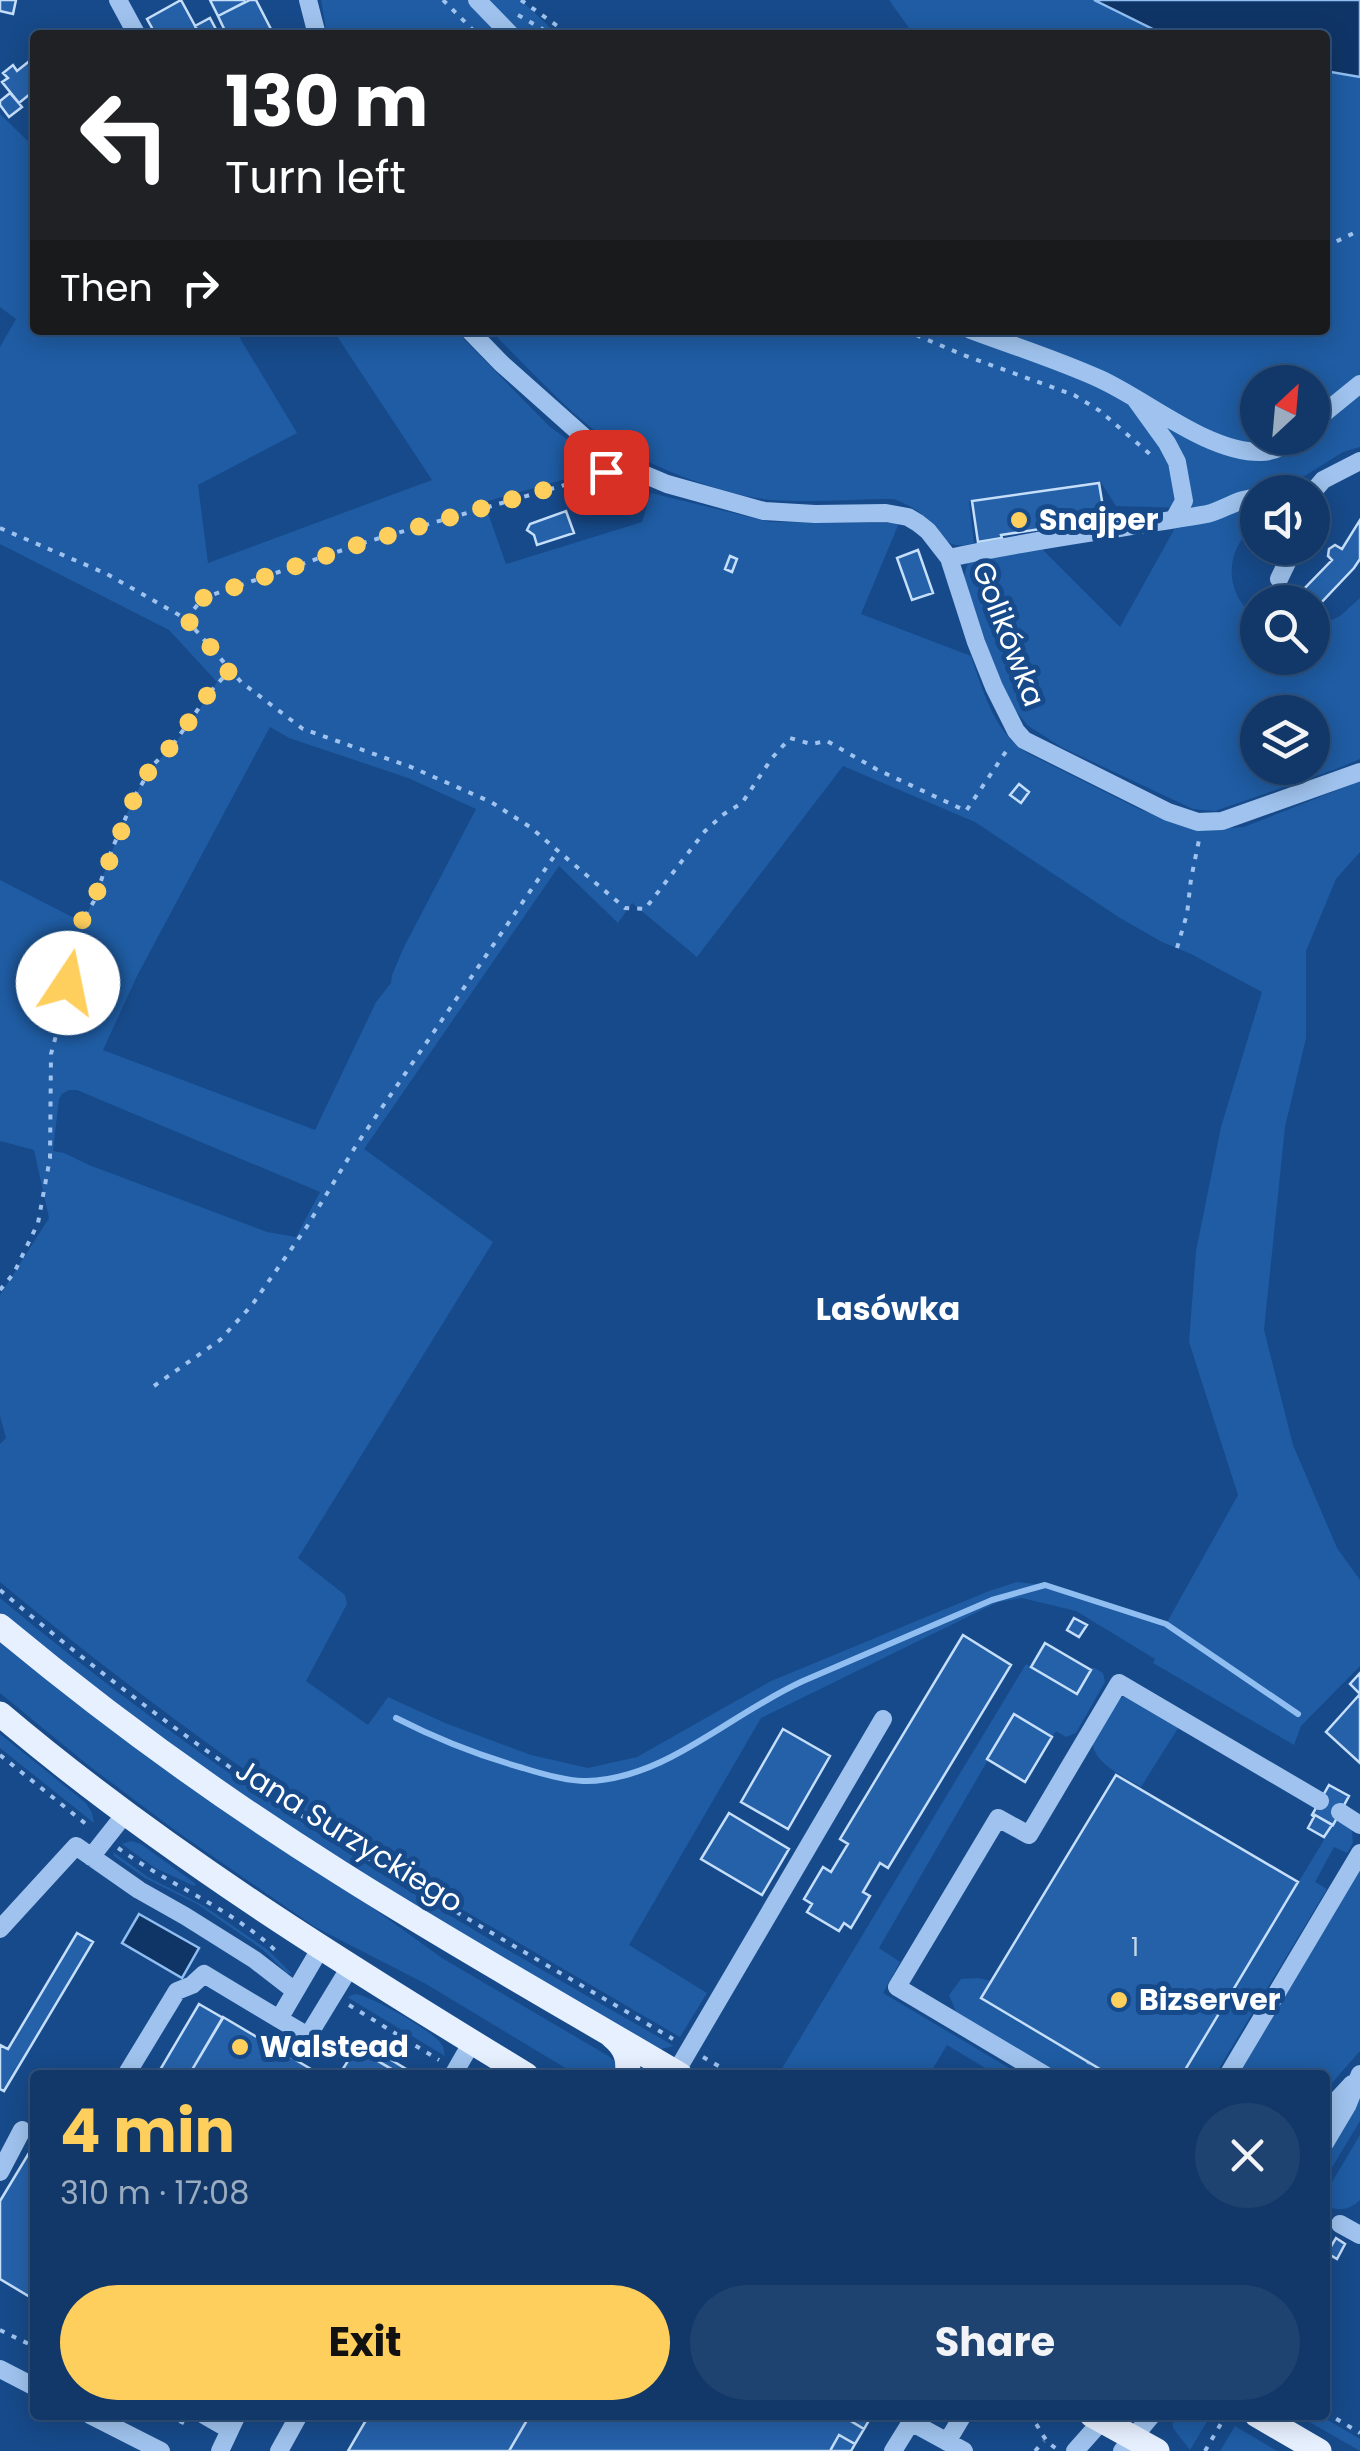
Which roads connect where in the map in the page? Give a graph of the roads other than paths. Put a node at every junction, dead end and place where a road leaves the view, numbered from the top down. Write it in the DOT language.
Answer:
graph roads {
  1 [pos="118,0"];
  2 [pos="308,0"];
  3 [pos="477,0"];
  4 [pos="134,30"];
  5 [pos="315,30"];
  6 [pos="506,30"];
  7 [pos="475,335"];
  8 [pos="984,335"];
  9 [pos="1360,384"];
  10 [pos="1132,395"];
  11 [pos="1330,408"];
  12 [pos="1240,449"];
  13 [pos="1360,460"];
  14 [pos="1330,476"];
  15 [pos="1240,501"];
  16 [pos="1174,519"];
  17 [pos="949,558"];
  18 [pos="1287,565"];
  19 [pos="1280,580"];
  20 [pos="1360,772"];
  21 [pos="0,1626"];
  22 [pos="0,1714"];
  23 [pos="884,1719"];
  24 [pos="1320,1801"];
  25 [pos="1340,1812"];
  26 [pos="125,1814"];
  27 [pos="1360,1825"];
  28 [pos="1360,1853"];
  29 [pos="91,1857"];
  30 [pos="0,1929"];
  31 [pos="320,1949"];
  32 [pos="350,1967"];
  33 [pos="295,1991"];
  34 [pos="278,2019"];
  35 [pos="607,2032"];
  36 [pos="472,2042"];
  37 [pos="448,2068"];
  38 [pos="129,2070"];
  39 [pos="518,2070"];
  40 [pos="627,2070"];
  41 [pos="671,2070"];
  42 [pos="680,2070"];
  43 [pos="1037,2070"];
  44 [pos="1231,2070"];
  45 [pos="1358,2077"];
  46 [pos="1330,2107"];
  47 [pos="22,2130"];
  48 [pos="1330,2135"];
  49 [pos="0,2172"];
  50 [pos="0,2369"];
  51 [pos="30,2384"];
  52 [pos="100,2420"];
  53 [pos="296,2420"];
  54 [pos="960,2420"];
  55 [pos="1099,2420"];
  56 [pos="1104,2420"];
  57 [pos="1148,2420"];
  58 [pos="1266,2420"];
  59 [pos="234,2423"];
  60 [pos="947,2442"];
  61 [pos="1128,2444"];
  62 [pos="161,2451"];
  63 [pos="220,2451"];
  64 [pos="279,2451"];
  65 [pos="893,2451"];
  66 [pos="964,2451"];
  67 [pos="1075,2451"];
  68 [pos="1157,2451"];
  69 [pos="1320,2451"];
  1 -- 4 [label="street"];
  2 -- 5 [label="street"];
  3 -- 6 [label="street"];
  7 -- 17 [label="street, Golikówka"];
  8 -- 10 [label="street"];
  9 -- 11 [label="street"];
  10 -- 12 [label="street"];
  10 -- 16 [label="street"];
  13 -- 14 [label="street"];
  15 -- 16 [label="street"];
  16 -- 17 [label="street"];
  17 -- 20 [label="street, Golikówka"];
  18 -- 19 [label="street"];
  21 -- 35 [label="main road, Jana Surzyckiego"];
  22 -- 26 [label="main road"];
  23 -- 42 [label="street"];
  24 -- 43 [label="street"];
  25 -- 27 [label="street"];
  26 -- 29 [label="street"];
  26 -- 31 [label="main road"];
  28 -- 44 [label="street"];
  29 -- 30 [label="street"];
  29 -- 33 [label="street"];
  31 -- 32 [label="main road"];
  31 -- 33 [label="street"];
  32 -- 34 [label="street"];
  32 -- 36 [label="main road"];
  33 -- 34 [label="street"];
  34 -- 38 [label="street"];
  35 -- 40 [label="main road"];
  35 -- 41 [label="main road, Jana Surzyckiego"];
  36 -- 37 [label="street"];
  36 -- 39 [label="main road"];
  45 -- 46 [label="street"];
  45 -- 48 [label="street"];
  47 -- 49 [label="street"];
  50 -- 51 [label="street"];
  52 -- 62 [label="street"];
  53 -- 64 [label="street"];
  54 -- 60 [label="street"];
  55 -- 67 [label="street"];
  56 -- 61 [label="main road"];
  57 -- 61 [label="street"];
  58 -- 69 [label="main road"];
  59 -- 63 [label="street"];
  60 -- 65 [label="street"];
  60 -- 66 [label="street"];
  61 -- 68 [label="main road"];
}
